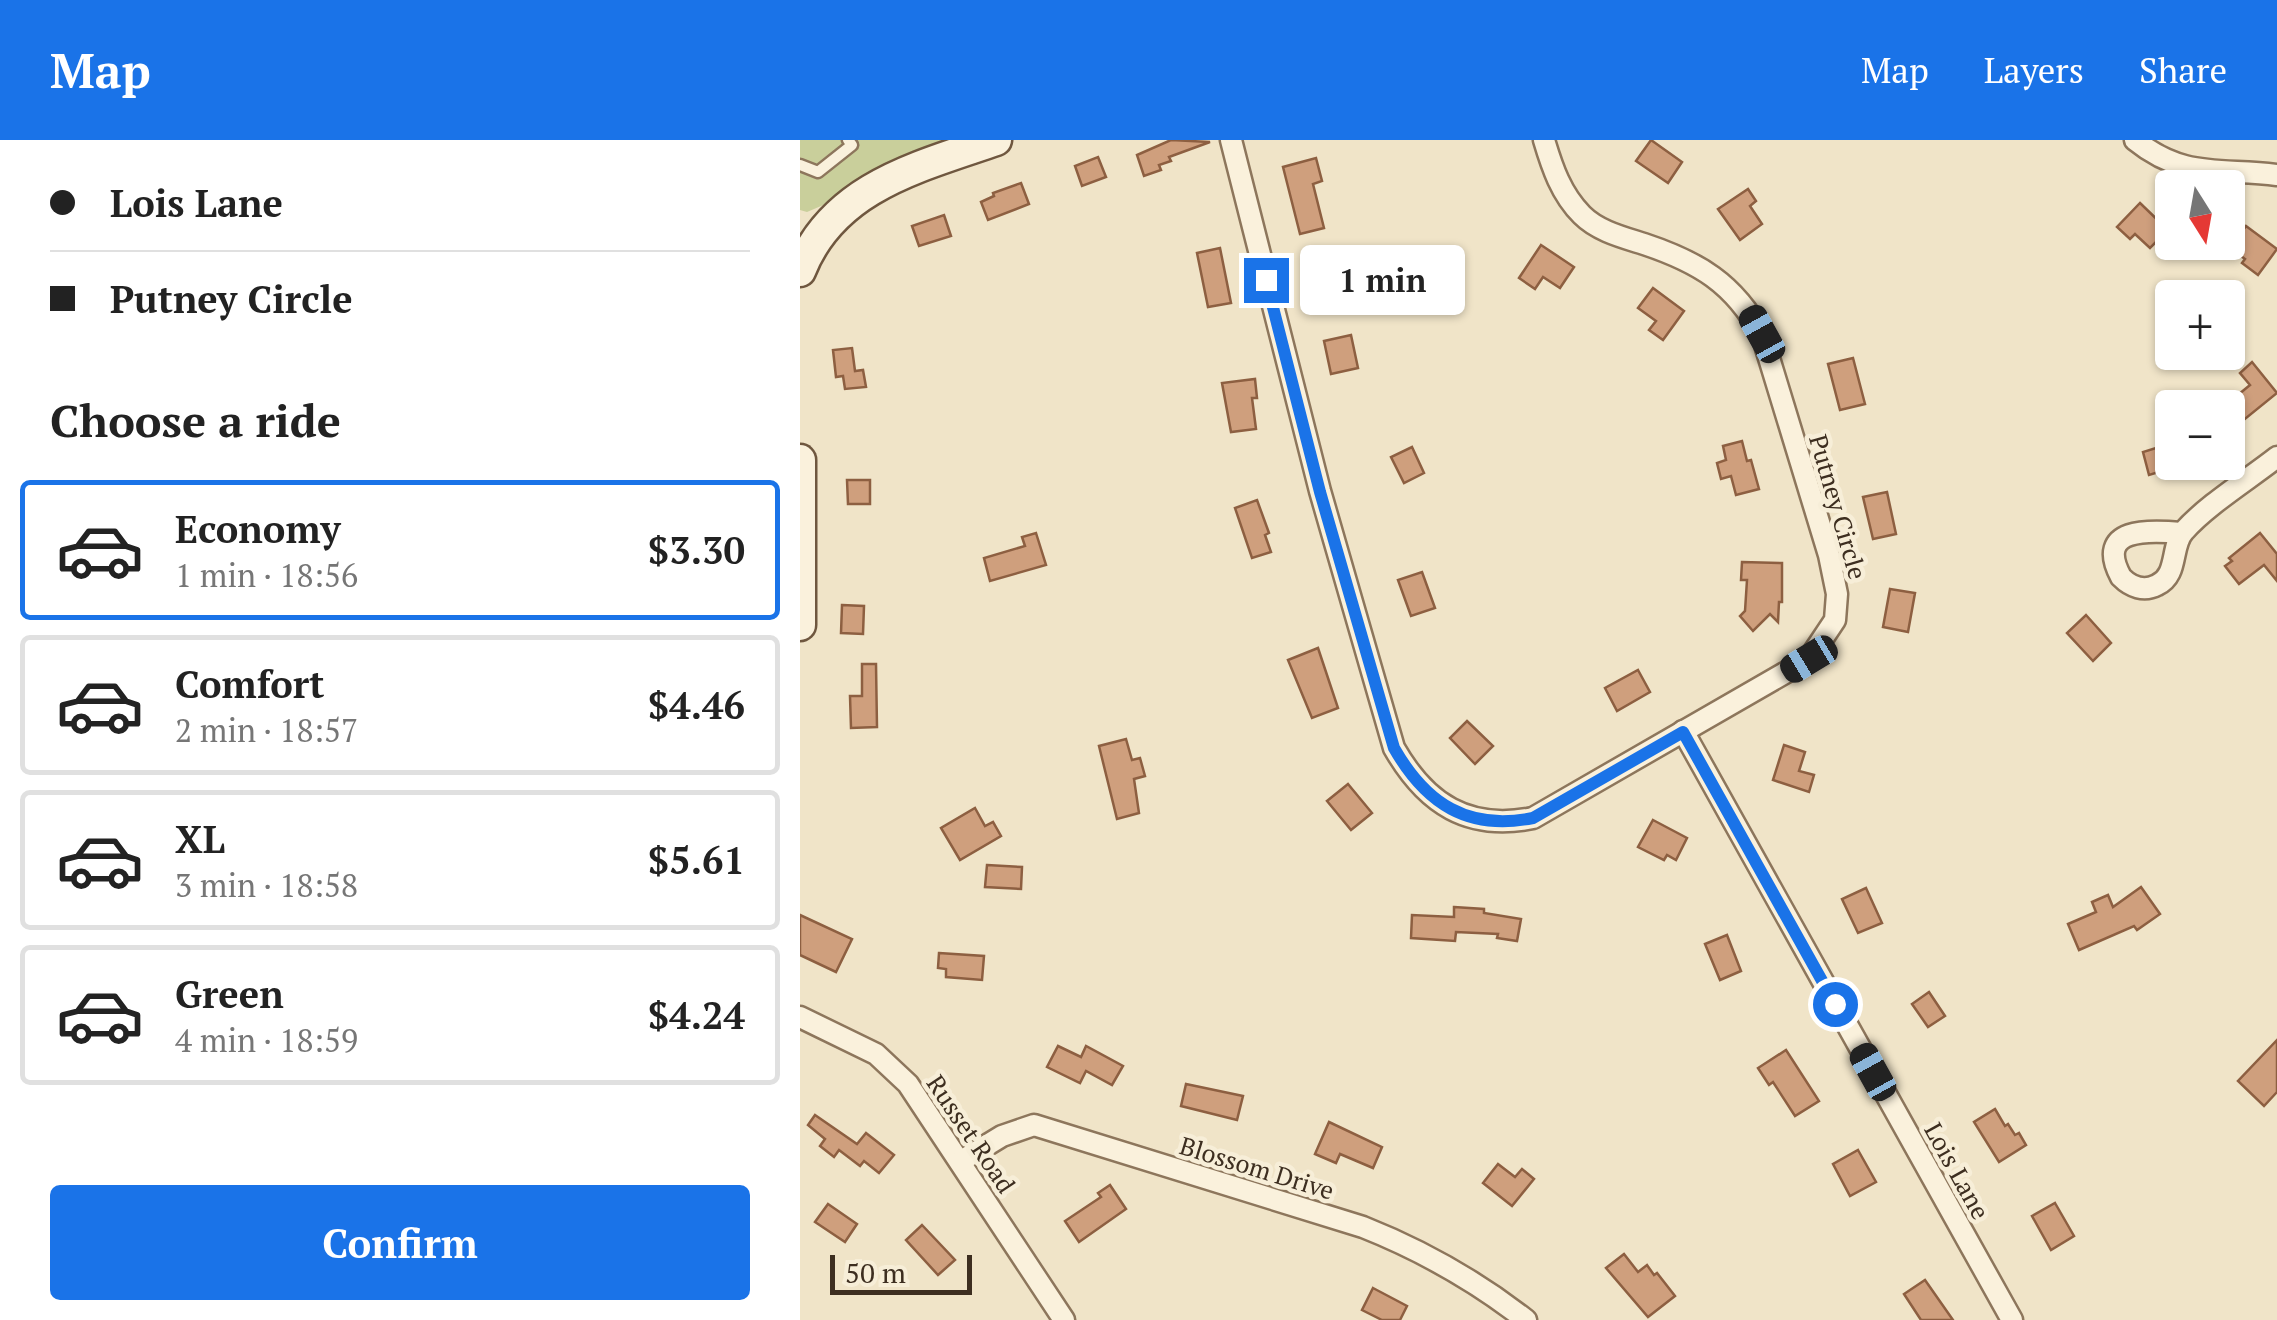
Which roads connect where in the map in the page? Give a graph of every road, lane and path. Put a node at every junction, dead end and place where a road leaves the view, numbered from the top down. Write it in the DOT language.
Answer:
graph roads {
  1 [pos="848,140"];
  2 [pos="996,140"];
  3 [pos="1231,140"];
  4 [pos="1544,140"];
  5 [pos="2134,140"];
  6 [pos="800,165"];
  7 [pos="2277,176"];
  8 [pos="800,271"];
  9 [pos="2277,457"];
  10 [pos="801,477"];
  11 [pos="2181,533"];
  12 [pos="800,624"];
  13 [pos="1683,732"];
  14 [pos="800,1017"];
  15 [pos="961,1161"];
  16 [pos="1064,1320"];
  17 [pos="1526,1320"];
  18 [pos="2012,1320"];
  1 -- 6 [label="lane"];
  2 -- 8 [label="street"];
  3 -- 13 [label="street, Putney Circle"];
  4 -- 13 [label="street, Putney Circle"];
  5 -- 7 [label="street"];
  9 -- 11 [label="street"];
  10 -- 12 [label="street"];
  13 -- 18 [label="street, Lois Lane"];
  14 -- 15 [label="street, Russet Road"];
  15 -- 16 [label="street, Russet Road"];
  15 -- 17 [label="street, Blossom Drive"];
}
